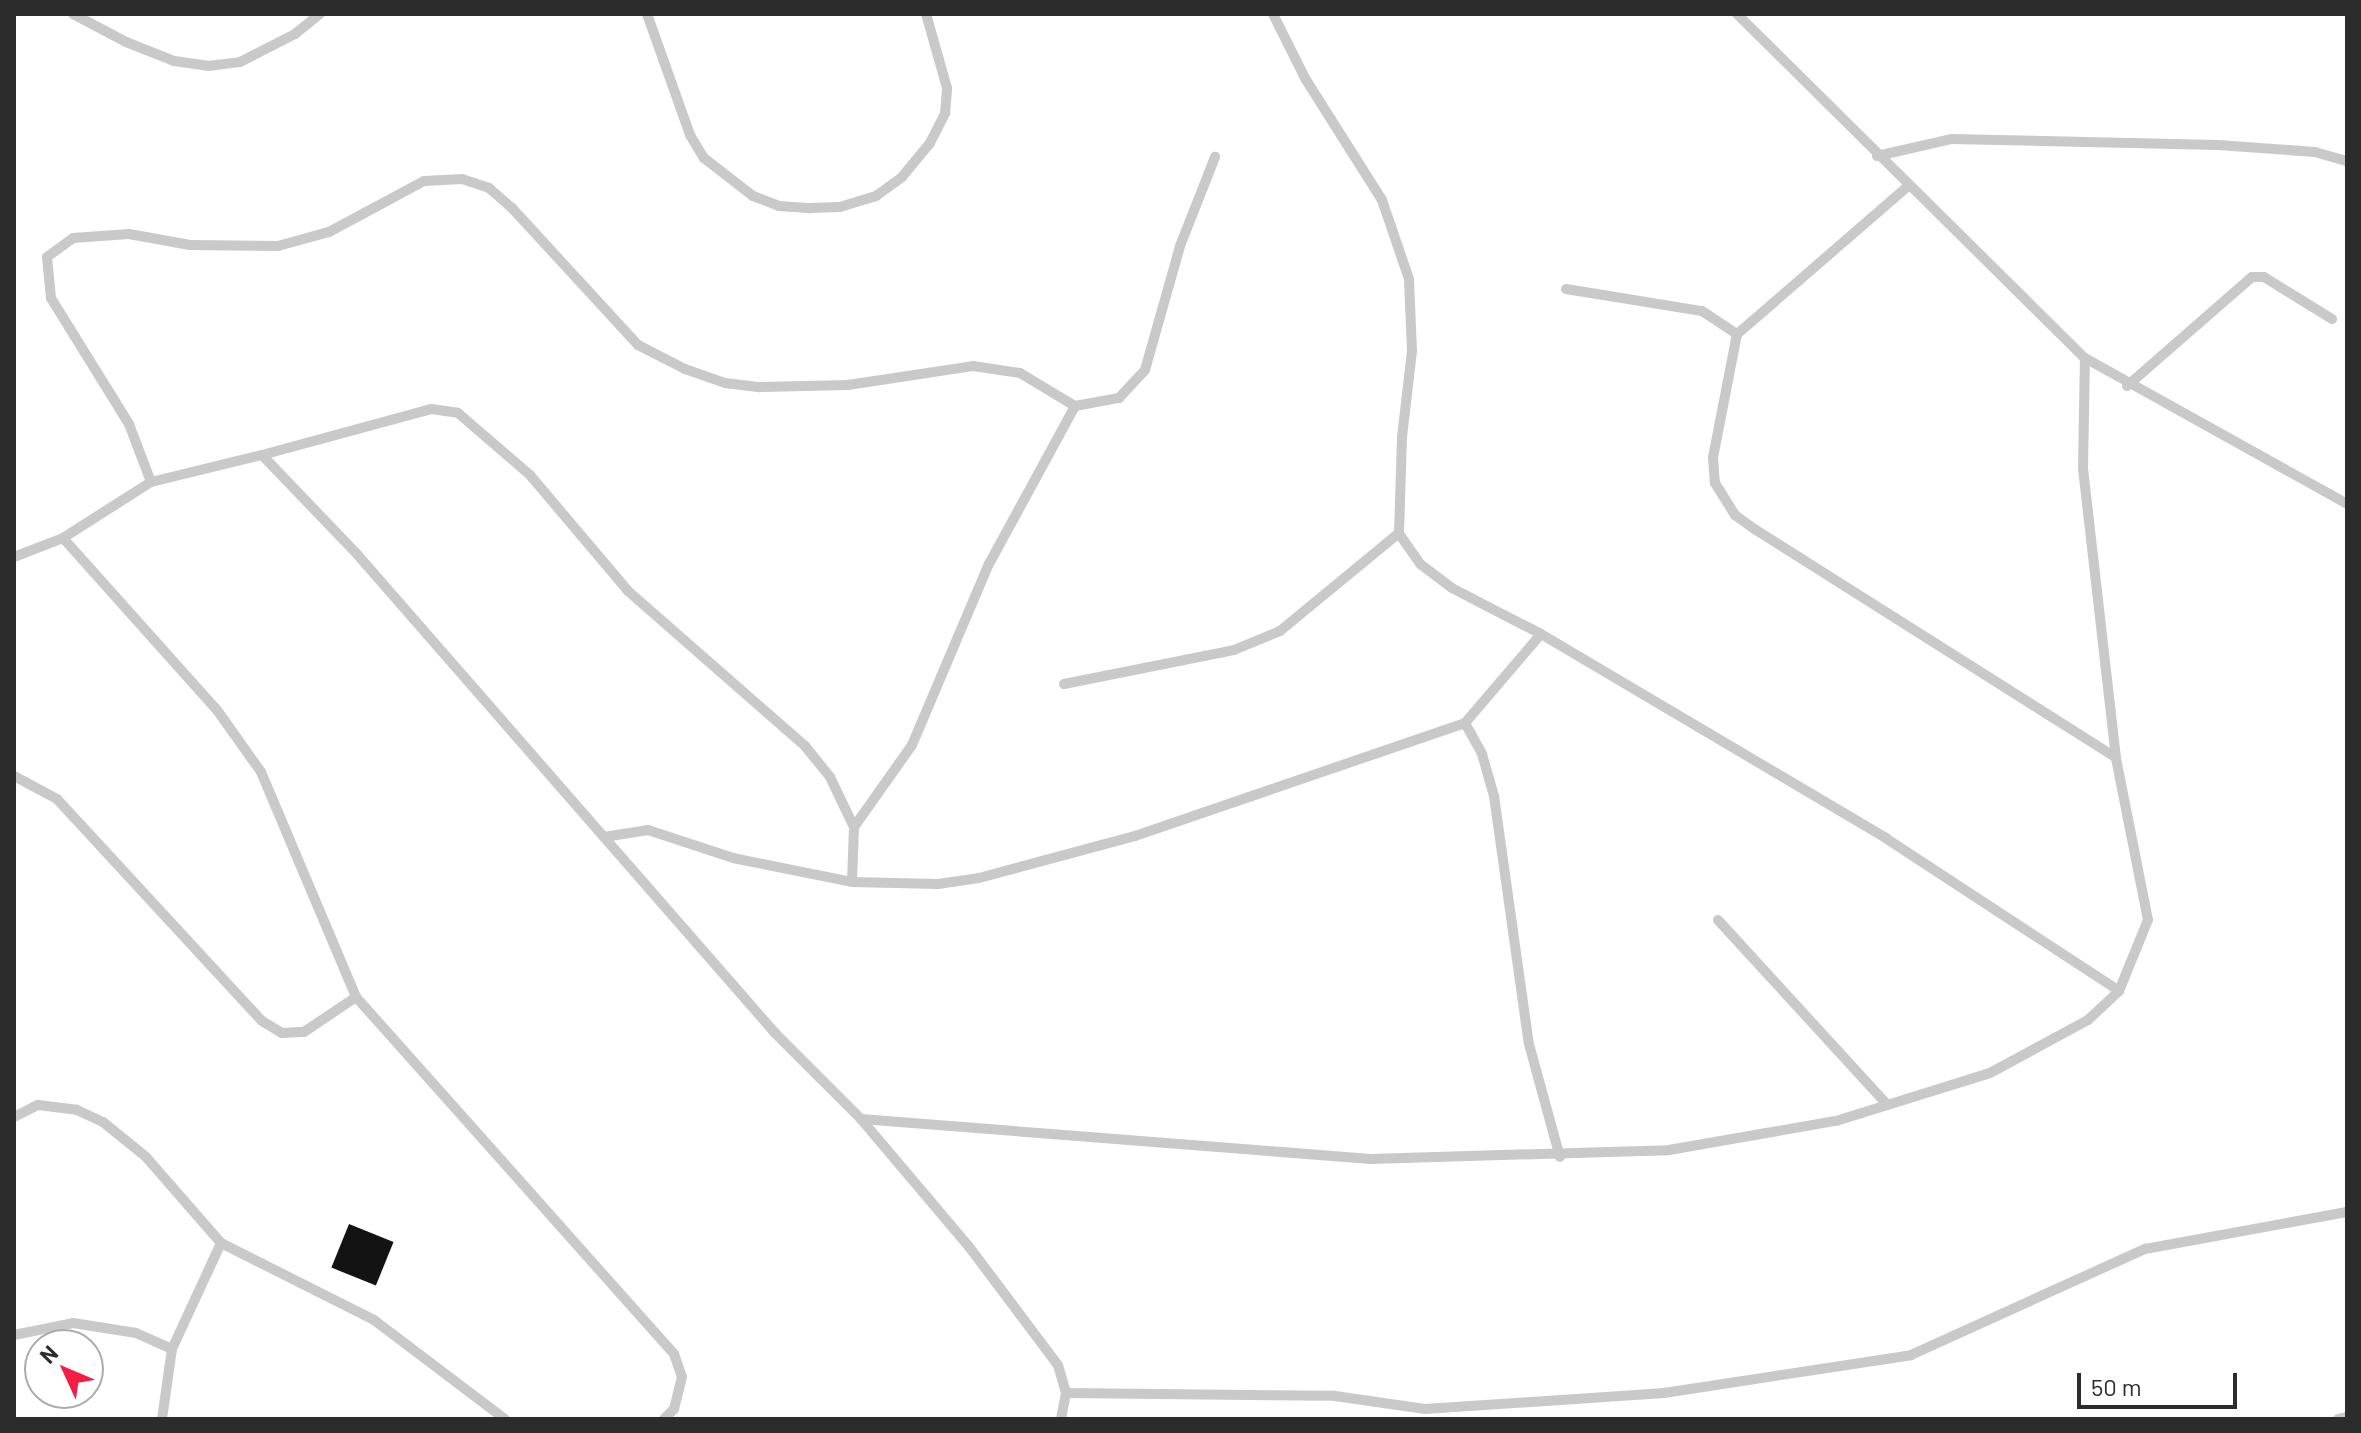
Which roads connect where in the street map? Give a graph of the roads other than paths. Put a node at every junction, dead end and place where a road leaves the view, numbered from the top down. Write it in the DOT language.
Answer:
graph roads {
  1 [pos="73,14"];
  2 [pos="320,14"];
  3 [pos="647,14"];
  4 [pos="926,14"];
  5 [pos="1273,14"];
  6 [pos="1737,14"];
  7 [pos="1877,156"];
  8 [pos="1215,157"];
  9 [pos="2347,161"];
  10 [pos="1907,187"];
  11 [pos="1566,289"];
  12 [pos="2332,319"];
  13 [pos="1737,334"];
  14 [pos="2085,358"];
  15 [pos="2127,386"];
  16 [pos="1075,406"];
  17 [pos="262,455"];
  18 [pos="151,482"];
  19 [pos="2347,504"];
  20 [pos="1399,533"];
  21 [pos="63,538"];
  22 [pos="14,557"];
  23 [pos="1541,634"];
  24 [pos="1064,684"];
  25 [pos="1465,723"];
  26 [pos="2116,758"];
  27 [pos="14,776"];
  28 [pos="854,827"];
  29 [pos="604,837"];
  30 [pos="852,882"];
  31 [pos="1718,920"];
  32 [pos="2119,991"];
  33 [pos="356,997"];
  34 [pos="1885,1102"];
  35 [pos="14,1117"];
  36 [pos="861,1119"];
  37 [pos="1560,1157"];
  38 [pos="2347,1212"];
  39 [pos="221,1243"];
  40 [pos="14,1335"];
  41 [pos="172,1349"];
  42 [pos="1066,1393"];
  43 [pos="2347,1417"];
  44 [pos="162,1419"];
  45 [pos="505,1419"];
  46 [pos="664,1419"];
  47 [pos="1061,1419"];
  48 [pos="2338,1419"];
  1 -- 2 [label="lane"];
  3 -- 4 [label="lane"];
  5 -- 20 [label="lane"];
  6 -- 7 [label="lane"];
  7 -- 9 [label="lane"];
  7 -- 10 [label="lane"];
  8 -- 16 [label="lane"];
  10 -- 13 [label="lane"];
  10 -- 14 [label="lane"];
  11 -- 13 [label="lane"];
  12 -- 15 [label="lane"];
  13 -- 26 [label="lane"];
  14 -- 15 [label="lane"];
  14 -- 26 [label="lane"];
  15 -- 19 [label="lane"];
  16 -- 18 [label="lane"];
  16 -- 28 [label="lane"];
  17 -- 18 [label="lane"];
  17 -- 28 [label="lane"];
  17 -- 29 [label="lane"];
  18 -- 21 [label="lane"];
  20 -- 23 [label="lane"];
  20 -- 24 [label="lane"];
  21 -- 22 [label="lane"];
  21 -- 33 [label="lane"];
  23 -- 25 [label="lane"];
  23 -- 32 [label="lane"];
  25 -- 30 [label="lane"];
  25 -- 37 [label="lane"];
  26 -- 32 [label="lane"];
  27 -- 33 [label="lane"];
  28 -- 30 [label="lane"];
  29 -- 30 [label="lane"];
  29 -- 36 [label="lane"];
  31 -- 34 [label="lane"];
  32 -- 34 [label="lane"];
  33 -- 46 [label="lane"];
  34 -- 37 [label="lane"];
  35 -- 39 [label="lane"];
  36 -- 37 [label="lane"];
  36 -- 42 [label="lane"];
  38 -- 42 [label="lane"];
  39 -- 41 [label="lane"];
  39 -- 45 [label="lane"];
  40 -- 41 [label="lane"];
  41 -- 44 [label="lane"];
  42 -- 47 [label="lane"];
  43 -- 48 [label="lane"];
}
